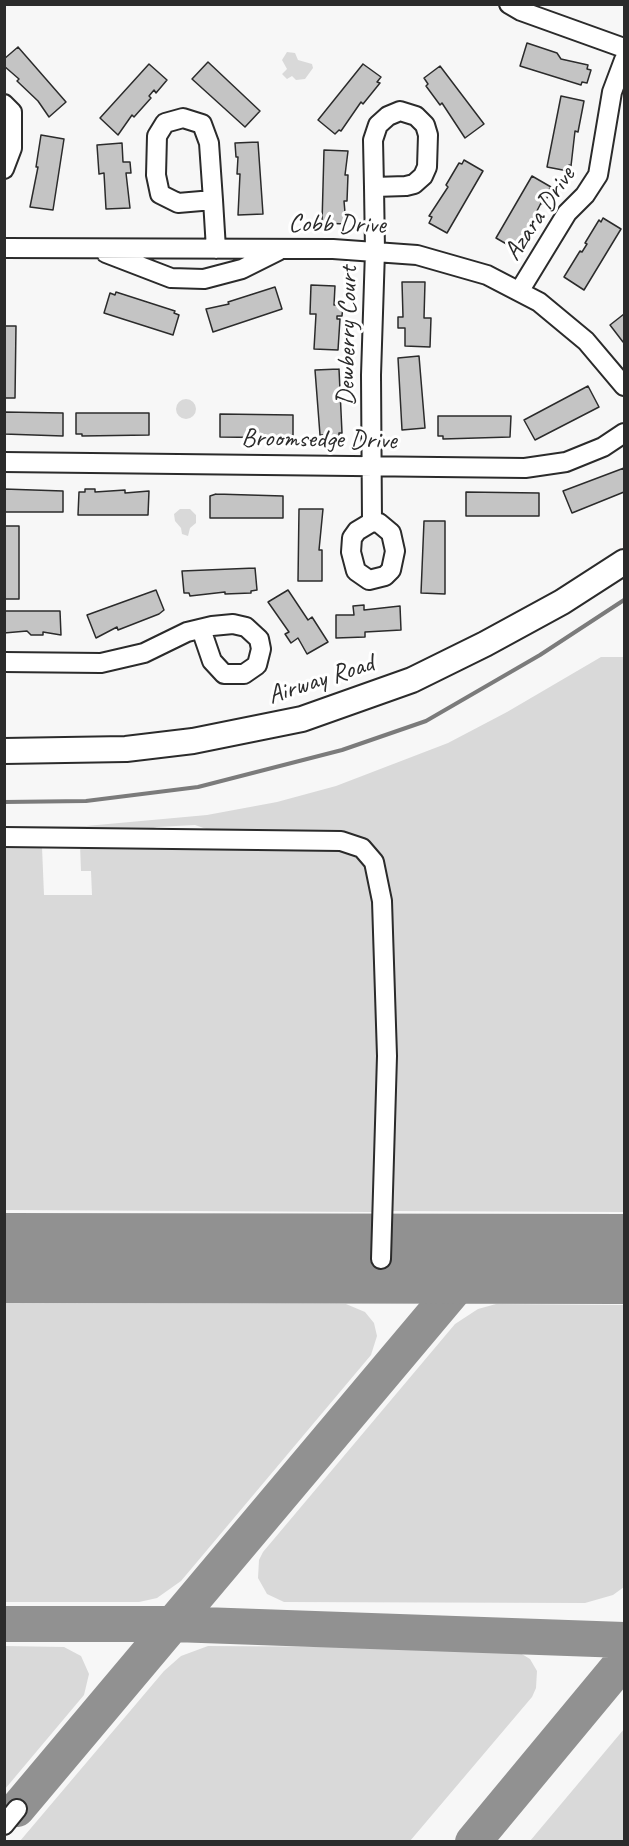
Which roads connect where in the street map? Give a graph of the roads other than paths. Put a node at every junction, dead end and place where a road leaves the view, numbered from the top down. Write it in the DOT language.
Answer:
graph roads {
  1 [pos="509,4"];
  2 [pos="624,48"];
  3 [pos="624,60"];
  4 [pos="4,104"];
  5 [pos="4,169"];
  6 [pos="374,187"];
  7 [pos="213,200"];
  8 [pos="4,248"];
  9 [pos="93,248"];
  10 [pos="216,249"];
  11 [pos="282,249"];
  12 [pos="375,250"];
  13 [pos="520,290"];
  14 [pos="623,380"];
  15 [pos="624,433"];
  16 [pos="4,462"];
  17 [pos="373,466"];
  18 [pos="372,522"];
  19 [pos="624,562"];
  20 [pos="201,628"];
  21 [pos="4,662"];
  22 [pos="4,751"];
  23 [pos="4,837"];
  24 [pos="381,1258"];
  25 [pos="17,1809"];
  26 [pos="4,1825"];
  1 -- 2 [label="street"];
  3 -- 13 [label="street, Azara Drive"];
  4 -- 5 [label="street"];
  6 -- 12 [label="street, Dewberry Court"];
  7 -- 7 [label="street"];
  7 -- 10 [label="street"];
  8 -- 9 [label="street, Cobb Drive"];
  9 -- 10 [label="street, Cobb Drive"];
  9 -- 11 [label="street"];
  10 -- 11 [label="street, Cobb Drive"];
  11 -- 12 [label="street, Cobb Drive"];
  12 -- 13 [label="street, Cobb Drive"];
  12 -- 17 [label="street, Dewberry Court"];
  13 -- 14 [label="street, Cobb Drive"];
  15 -- 17 [label="street, Broomsedge Drive"];
  16 -- 17 [label="street, Broomsedge Drive"];
  17 -- 18 [label="street, Dewberry Court"];
  19 -- 22 [label="main road, Airway Road"];
  20 -- 21 [label="street"];
  23 -- 24 [label="street"];
  25 -- 26 [label="street"];
}
